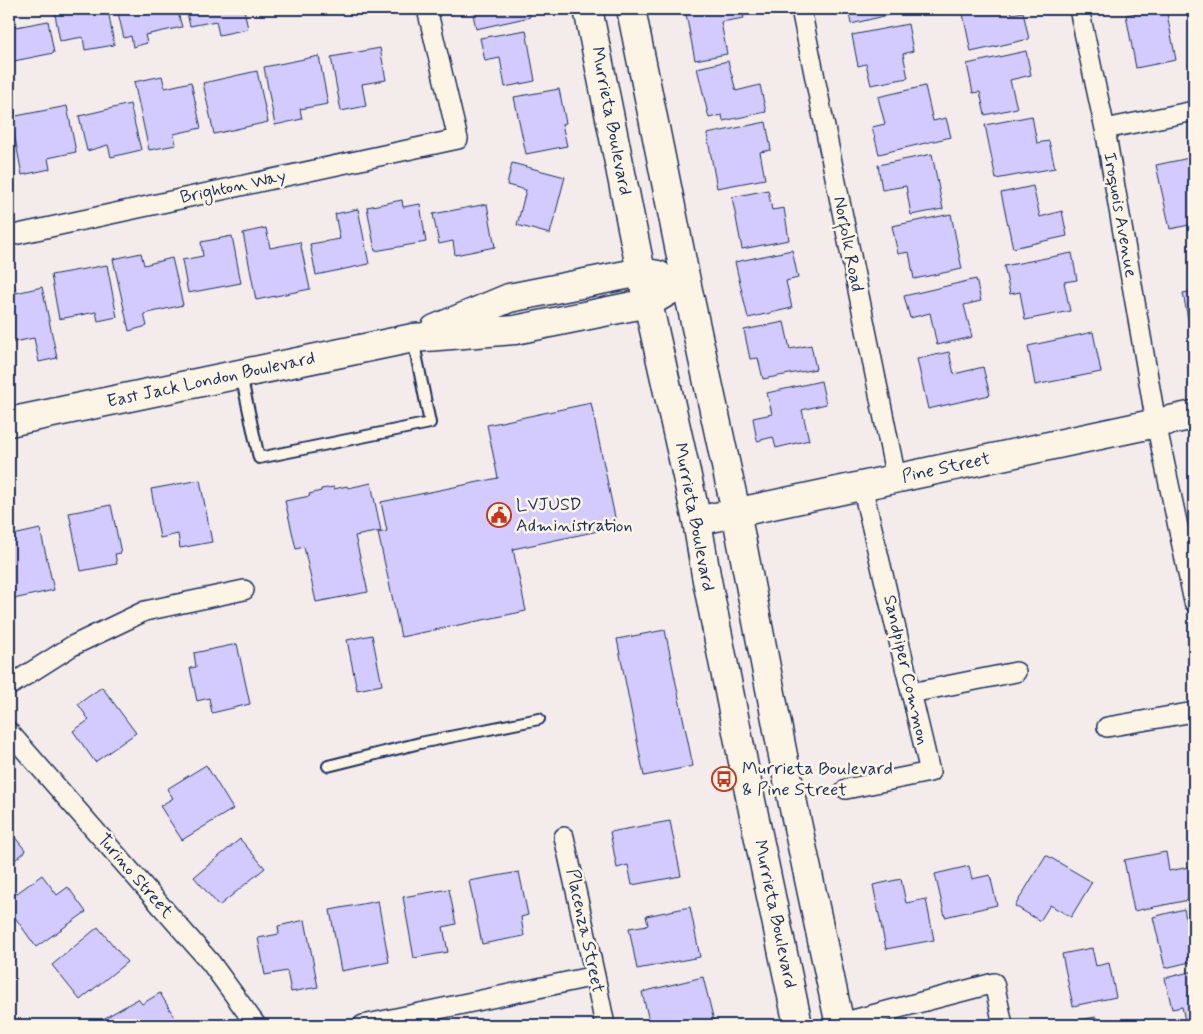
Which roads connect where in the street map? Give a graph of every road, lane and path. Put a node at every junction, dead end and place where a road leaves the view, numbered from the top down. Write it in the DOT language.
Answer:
graph roads {
  1 [pos="427,9"];
  2 [pos="588,9"];
  3 [pos="631,9"];
  4 [pos="801,9"];
  5 [pos="1079,9"];
  6 [pos="1194,111"];
  7 [pos="1105,129"];
  8 [pos="9,236"];
  9 [pos="641,272"];
  10 [pos="686,281"];
  11 [pos="648,303"];
  12 [pos="413,338"];
  13 [pos="240,374"];
  14 [pos="1194,415"];
  15 [pos="9,422"];
  16 [pos="1156,423"];
  17 [pos="896,478"];
  18 [pos="862,486"];
  19 [pos="736,512"];
  20 [pos="697,521"];
  21 [pos="244,590"];
  22 [pos="1194,602"];
  23 [pos="1016,672"];
  24 [pos="9,686"];
  25 [pos="912,693"];
  26 [pos="1194,712"];
  27 [pos="538,719"];
  28 [pos="1107,727"];
  29 [pos="9,732"];
  30 [pos="328,766"];
  31 [pos="846,789"];
  32 [pos="564,837"];
  33 [pos="595,976"];
  34 [pos="256,1025"];
  35 [pos="363,1025"];
  36 [pos="605,1025"];
  37 [pos="798,1025"];
  38 [pos="838,1025"];
  39 [pos="1003,1025"];
  1 -- 8 [label="street, Brighton Way"];
  2 -- 9 [label="main road, Murrieta Boulevard"];
  3 -- 10 [label="main road"];
  4 -- 17 [label="street, Norfolk Road"];
  5 -- 7 [label="street, Iroquois Avenue"];
  6 -- 7 [label="street"];
  7 -- 16 [label="street, Iroquois Avenue"];
  9 -- 10 [label="main road, East Jack London Boulevard"];
  9 -- 11 [label="main road, Murrieta Boulevard"];
  9 -- 12 [label="main road, East Jack London Boulevard"];
  10 -- 11 [label="main road, East Jack London Boulevard"];
  10 -- 19 [label="main road"];
  11 -- 12 [label="main road, East Jack London Boulevard"];
  11 -- 20 [label="main road, Murrieta Boulevard"];
  12 -- 13 [label="main road, East Jack London Boulevard"];
  12 -- 13 [label="lane"];
  13 -- 15 [label="main road, East Jack London Boulevard"];
  14 -- 16 [label="main road, Pine Street"];
  16 -- 17 [label="main road, Pine Street"];
  16 -- 22 [label="street, Iroquois Avenue"];
  17 -- 18 [label="main road, Pine Street"];
  18 -- 19 [label="main road, Pine Street"];
  18 -- 25 [label="street, Sandpiper Common"];
  19 -- 20 [label="main road, Pine Street"];
  19 -- 38 [label="main road"];
  20 -- 37 [label="main road, Murrieta Boulevard"];
  21 -- 24 [label="street"];
  23 -- 25 [label="street"];
  25 -- 31 [label="street, Sandpiper Common"];
  26 -- 28 [label="street"];
  27 -- 30 [label="lane"];
  29 -- 34 [label="street, Turino Street"];
  32 -- 33 [label="street, Placenza Street"];
  33 -- 35 [label="street"];
  33 -- 36 [label="street, Placenza Street"];
  38 -- 39 [label="street"];
}
